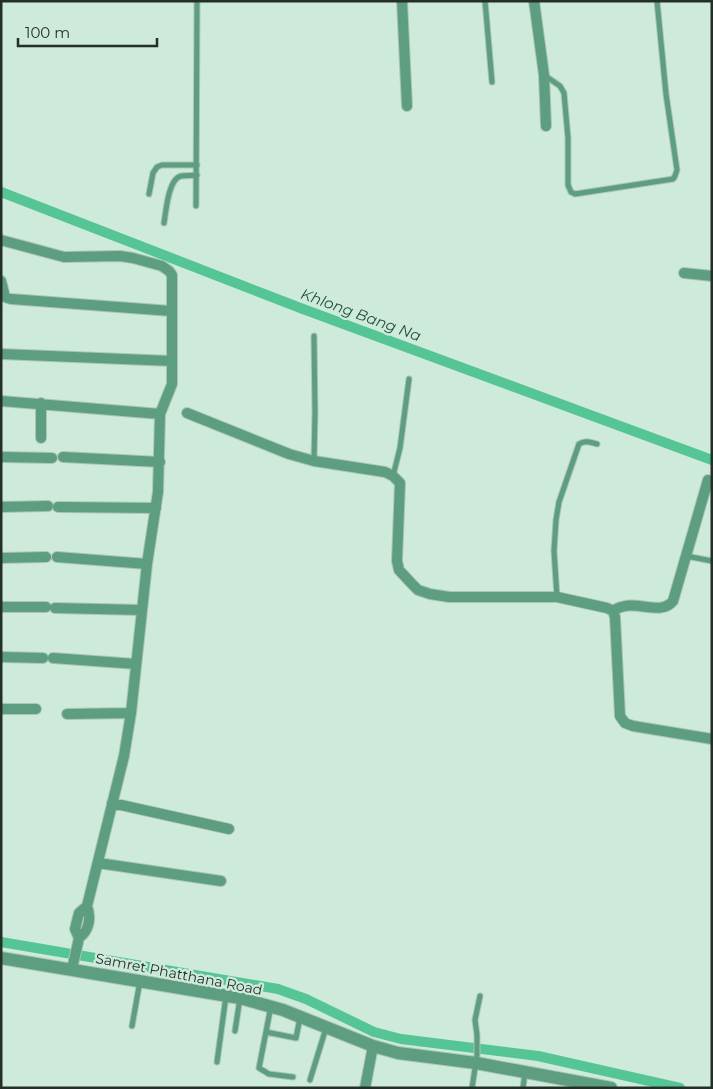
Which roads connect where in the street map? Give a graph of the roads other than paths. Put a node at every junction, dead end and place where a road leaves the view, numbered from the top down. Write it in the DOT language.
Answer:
graph roads {
  1 [pos="197,1"];
  2 [pos="402,1"];
  3 [pos="485,1"];
  4 [pos="534,1"];
  5 [pos="657,1"];
  6 [pos="544,75"];
  7 [pos="492,82"];
  8 [pos="407,106"];
  9 [pos="546,126"];
  10 [pos="197,165"];
  11 [pos="197,176"];
  12 [pos="149,194"];
  13 [pos="196,206"];
  14 [pos="164,223"];
  15 [pos="1,240"];
  16 [pos="684,273"];
  17 [pos="712,276"];
  18 [pos="1,281"];
  19 [pos="171,311"];
  20 [pos="314,336"];
  21 [pos="1,354"];
  22 [pos="172,361"];
  23 [pos="409,379"];
  24 [pos="1,401"];
  25 [pos="41,404"];
  26 [pos="186,413"];
  27 [pos="160,414"];
  28 [pos="41,438"];
  29 [pos="597,444"];
  30 [pos="1,457"];
  31 [pos="63,457"];
  32 [pos="52,458"];
  33 [pos="314,460"];
  34 [pos="160,462"];
  35 [pos="393,476"];
  36 [pos="708,480"];
  37 [pos="1,507"];
  38 [pos="156,508"];
  39 [pos="57,556"];
  40 [pos="686,556"];
  41 [pos="46,557"];
  42 [pos="1,558"];
  43 [pos="712,561"];
  44 [pos="147,564"];
  45 [pos="557,597"];
  46 [pos="1,607"];
  47 [pos="141,610"];
  48 [pos="613,611"];
  49 [pos="1,657"];
  50 [pos="136,664"];
  51 [pos="1,709"];
  52 [pos="36,709"];
  53 [pos="131,712"];
  54 [pos="67,714"];
  55 [pos="712,739"];
  56 [pos="112,803"];
  57 [pos="229,829"];
  58 [pos="98,863"];
  59 [pos="221,881"];
  60 [pos="1,958"];
  61 [pos="73,964"];
  62 [pos="140,981"];
  63 [pos="226,995"];
  64 [pos="480,996"];
  65 [pos="240,998"];
  66 [pos="271,1006"];
  67 [pos="300,1017"];
  68 [pos="132,1026"];
  69 [pos="326,1028"];
  70 [pos="236,1031"];
  71 [pos="266,1032"];
  72 [pos="373,1046"];
  73 [pos="476,1059"];
  74 [pos="217,1062"];
  75 [pos="525,1071"];
  76 [pos="293,1077"];
  77 [pos="310,1080"];
  78 [pos="364,1088"];
  79 [pos="472,1088"];
  80 [pos="523,1088"];
  81 [pos="611,1088"];
  1 -- 10 [label="lane"];
  2 -- 8 [label="street"];
  3 -- 7 [label="lane"];
  4 -- 6 [label="street"];
  5 -- 6 [label="lane"];
  6 -- 9 [label="street"];
  10 -- 11 [label="lane"];
  10 -- 12 [label="lane"];
  11 -- 13 [label="lane"];
  11 -- 14 [label="lane"];
  15 -- 19 [label="street"];
  16 -- 17 [label="street"];
  18 -- 19 [label="street"];
  19 -- 22 [label="street"];
  20 -- 33 [label="lane"];
  21 -- 22 [label="street"];
  22 -- 27 [label="street"];
  23 -- 35 [label="lane"];
  24 -- 25 [label="street"];
  25 -- 27 [label="street"];
  25 -- 28 [label="street"];
  26 -- 33 [label="street"];
  27 -- 34 [label="street"];
  29 -- 45 [label="lane"];
  30 -- 32 [label="street"];
  31 -- 34 [label="street"];
  33 -- 35 [label="street"];
  34 -- 38 [label="street"];
  35 -- 45 [label="street"];
  36 -- 40 [label="street"];
  37 -- 38 [label="street"];
  38 -- 44 [label="street"];
  39 -- 44 [label="street"];
  40 -- 43 [label="lane"];
  40 -- 48 [label="street"];
  41 -- 42 [label="street"];
  44 -- 47 [label="street"];
  45 -- 48 [label="street"];
  46 -- 47 [label="street"];
  47 -- 50 [label="street"];
  48 -- 55 [label="street"];
  49 -- 50 [label="street"];
  50 -- 53 [label="street"];
  51 -- 52 [label="street"];
  53 -- 54 [label="street"];
  53 -- 56 [label="street"];
  56 -- 57 [label="street"];
  56 -- 58 [label="street"];
  58 -- 59 [label="street"];
  58 -- 61 [label="street"];
  60 -- 61 [label="street, Samret Phatthana Road"];
  61 -- 62 [label="street, Samret Phatthana Road"];
  62 -- 63 [label="street, Samret Phatthana Road"];
  62 -- 68 [label="lane"];
  63 -- 65 [label="street, Samret Phatthana Road"];
  63 -- 74 [label="lane"];
  64 -- 73 [label="lane"];
  65 -- 66 [label="street, Samret Phatthana Road"];
  65 -- 70 [label="lane"];
  66 -- 67 [label="street, Samret Phatthana Road"];
  66 -- 71 [label="lane"];
  67 -- 69 [label="street, Samret Phatthana Road"];
  67 -- 71 [label="lane"];
  69 -- 72 [label="street, Samret Phatthana Road"];
  69 -- 77 [label="lane"];
  71 -- 76 [label="lane"];
  72 -- 73 [label="street, Samret Phatthana Road"];
  72 -- 78 [label="street"];
  73 -- 75 [label="street, Samret Phatthana Road"];
  73 -- 79 [label="lane"];
  75 -- 80 [label="lane"];
  75 -- 81 [label="street, Samret Phatthana Road"];
}
